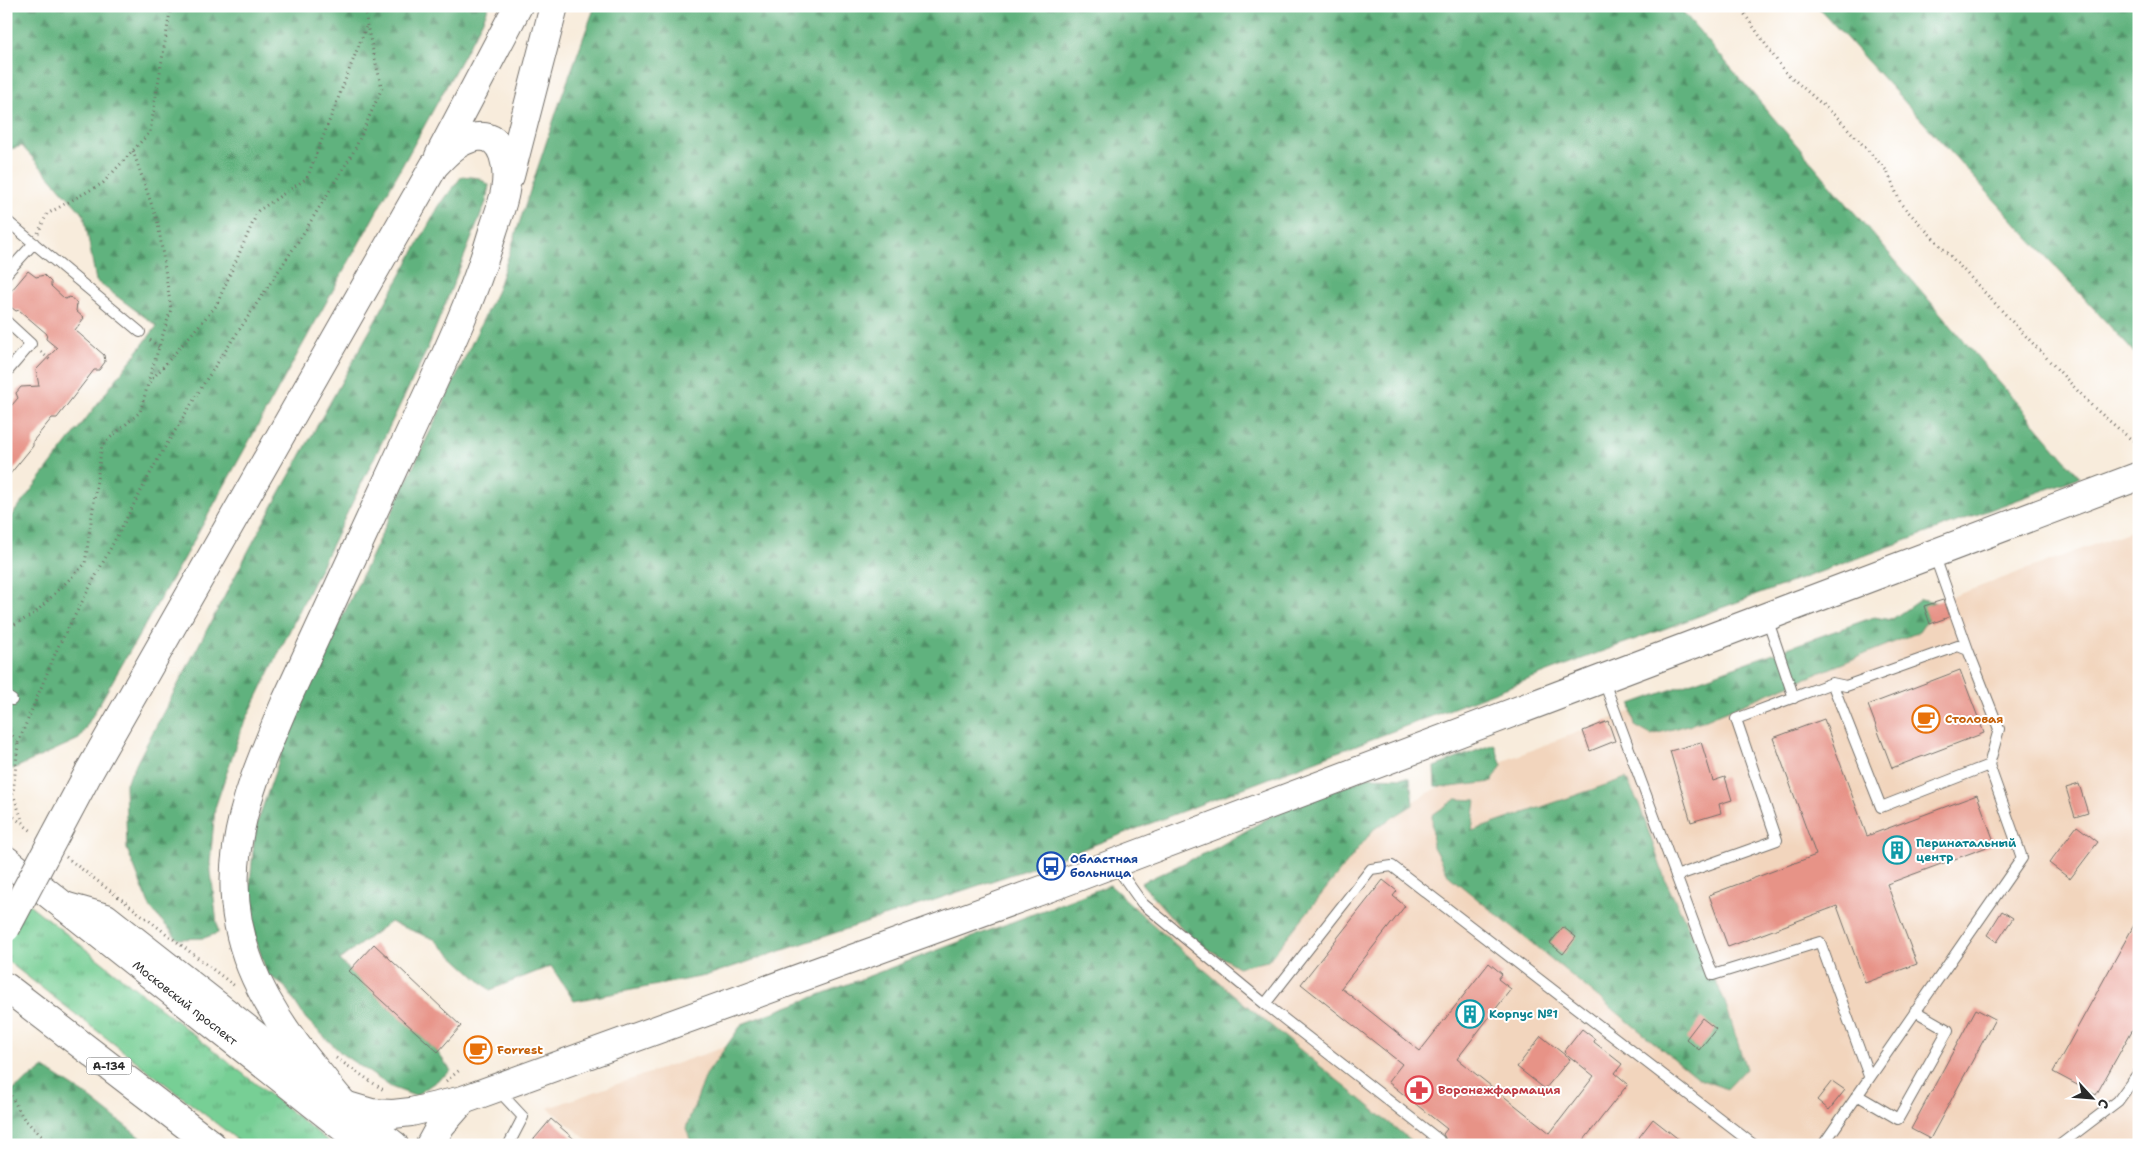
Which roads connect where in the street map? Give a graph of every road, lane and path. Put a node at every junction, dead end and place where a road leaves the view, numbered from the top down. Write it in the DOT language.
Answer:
graph roads {
  1 [pos="171,6"];
  2 [pos="365,6"];
  3 [pos="518,6"];
  4 [pos="554,6"];
  5 [pos="1739,6"];
  6 [pos="366,26"];
  7 [pos="132,151"];
  8 [pos="434,166"];
  9 [pos="506,190"];
  10 [pos="6,220"];
  11 [pos="34,242"];
  12 [pos="6,274"];
  13 [pos="6,321"];
  14 [pos="140,332"];
  15 [pos="6,373"];
  16 [pos="148,384"];
  17 [pos="6,401"];
  18 [pos="12,405"];
  19 [pos="2139,446"];
  20 [pos="2139,476"];
  21 [pos="1934,553"];
  22 [pos="1766,617"];
  23 [pos="6,629"];
  24 [pos="1968,650"];
  25 [pos="1602,678"];
  26 [pos="1832,683"];
  27 [pos="1794,698"];
  28 [pos="6,728"];
  29 [pos="18,743"];
  30 [pos="1989,765"];
  31 [pos="6,811"];
  32 [pos="24,825"];
  33 [pos="40,837"];
  34 [pos="63,855"];
  35 [pos="6,860"];
  36 [pos="1114,863"];
  37 [pos="1676,876"];
  38 [pos="62,906"];
  39 [pos="6,928"];
  40 [pos="6,987"];
  41 [pos="243,993"];
  42 [pos="1265,1004"];
  43 [pos="1916,1011"];
  44 [pos="332,1054"];
  45 [pos="461,1069"];
  46 [pos="2139,1072"];
  47 [pos="1869,1076"];
  48 [pos="6,1087"];
  49 [pos="497,1088"];
  50 [pos="454,1090"];
  51 [pos="387,1093"];
  52 [pos="1856,1095"];
  53 [pos="344,1104"];
  54 [pos="1439,1140"];
  55 [pos="51,1145"];
  56 [pos="212,1145"];
  57 [pos="365,1145"];
  58 [pos="394,1145"];
  59 [pos="430,1145"];
  60 [pos="513,1145"];
  61 [pos="1754,1145"];
  62 [pos="1822,1145"];
  63 [pos="2060,1145"];
  1 -- 7 [label="path"];
  2 -- 6 [label="path"];
  3 -- 8 [label="main road"];
  4 -- 9 [label="main road"];
  5 -- 19 [label="path"];
  6 -- 16 [label="path"];
  6 -- 29 [label="path"];
  7 -- 11 [label="path"];
  7 -- 16 [label="path"];
  8 -- 9 [label="main road"];
  8 -- 39 [label="main road, bridge"];
  9 -- 53 [label="main road"];
  10 -- 11 [label="lane"];
  11 -- 12 [label="lane"];
  11 -- 14 [label="lane"];
  13 -- 15 [label="lane"];
  16 -- 23 [label="path"];
  17 -- 18 [label="path"];
  20 -- 21 [label="main road"];
  21 -- 22 [label="main road"];
  21 -- 24 [label="lane"];
  22 -- 25 [label="main road"];
  22 -- 27 [label="lane"];
  24 -- 26 [label="lane"];
  24 -- 30 [label="lane"];
  25 -- 36 [label="main road"];
  25 -- 37 [label="lane"];
  26 -- 27 [label="lane"];
  26 -- 30 [label="lane"];
  27 -- 37 [label="lane"];
  28 -- 29 [label="path"];
  29 -- 32 [label="path"];
  30 -- 43 [label="lane"];
  31 -- 32 [label="path"];
  32 -- 33 [label="path"];
  34 -- 41 [label="path"];
  35 -- 38 [label="main road, Московский проспект"];
  36 -- 42 [label="lane"];
  36 -- 49 [label="main road"];
  37 -- 47 [label="lane"];
  38 -- 53 [label="main road"];
  38 -- 57 [label="main road, Московский проспект"];
  40 -- 56 [label="main road, А-134"];
  42 -- 54 [label="lane"];
  42 -- 61 [label="lane"];
  43 -- 47 [label="lane"];
  43 -- 52 [label="lane"];
  44 -- 51 [label="path"];
  45 -- 50 [label="path"];
  46 -- 63 [label="lane"];
  47 -- 52 [label="lane"];
  48 -- 55 [label="path"];
  49 -- 50 [label="main road"];
  49 -- 60 [label="lane"];
  50 -- 53 [label="main road"];
  50 -- 59 [label="main road"];
  52 -- 62 [label="lane"];
  53 -- 58 [label="main road"];
}
